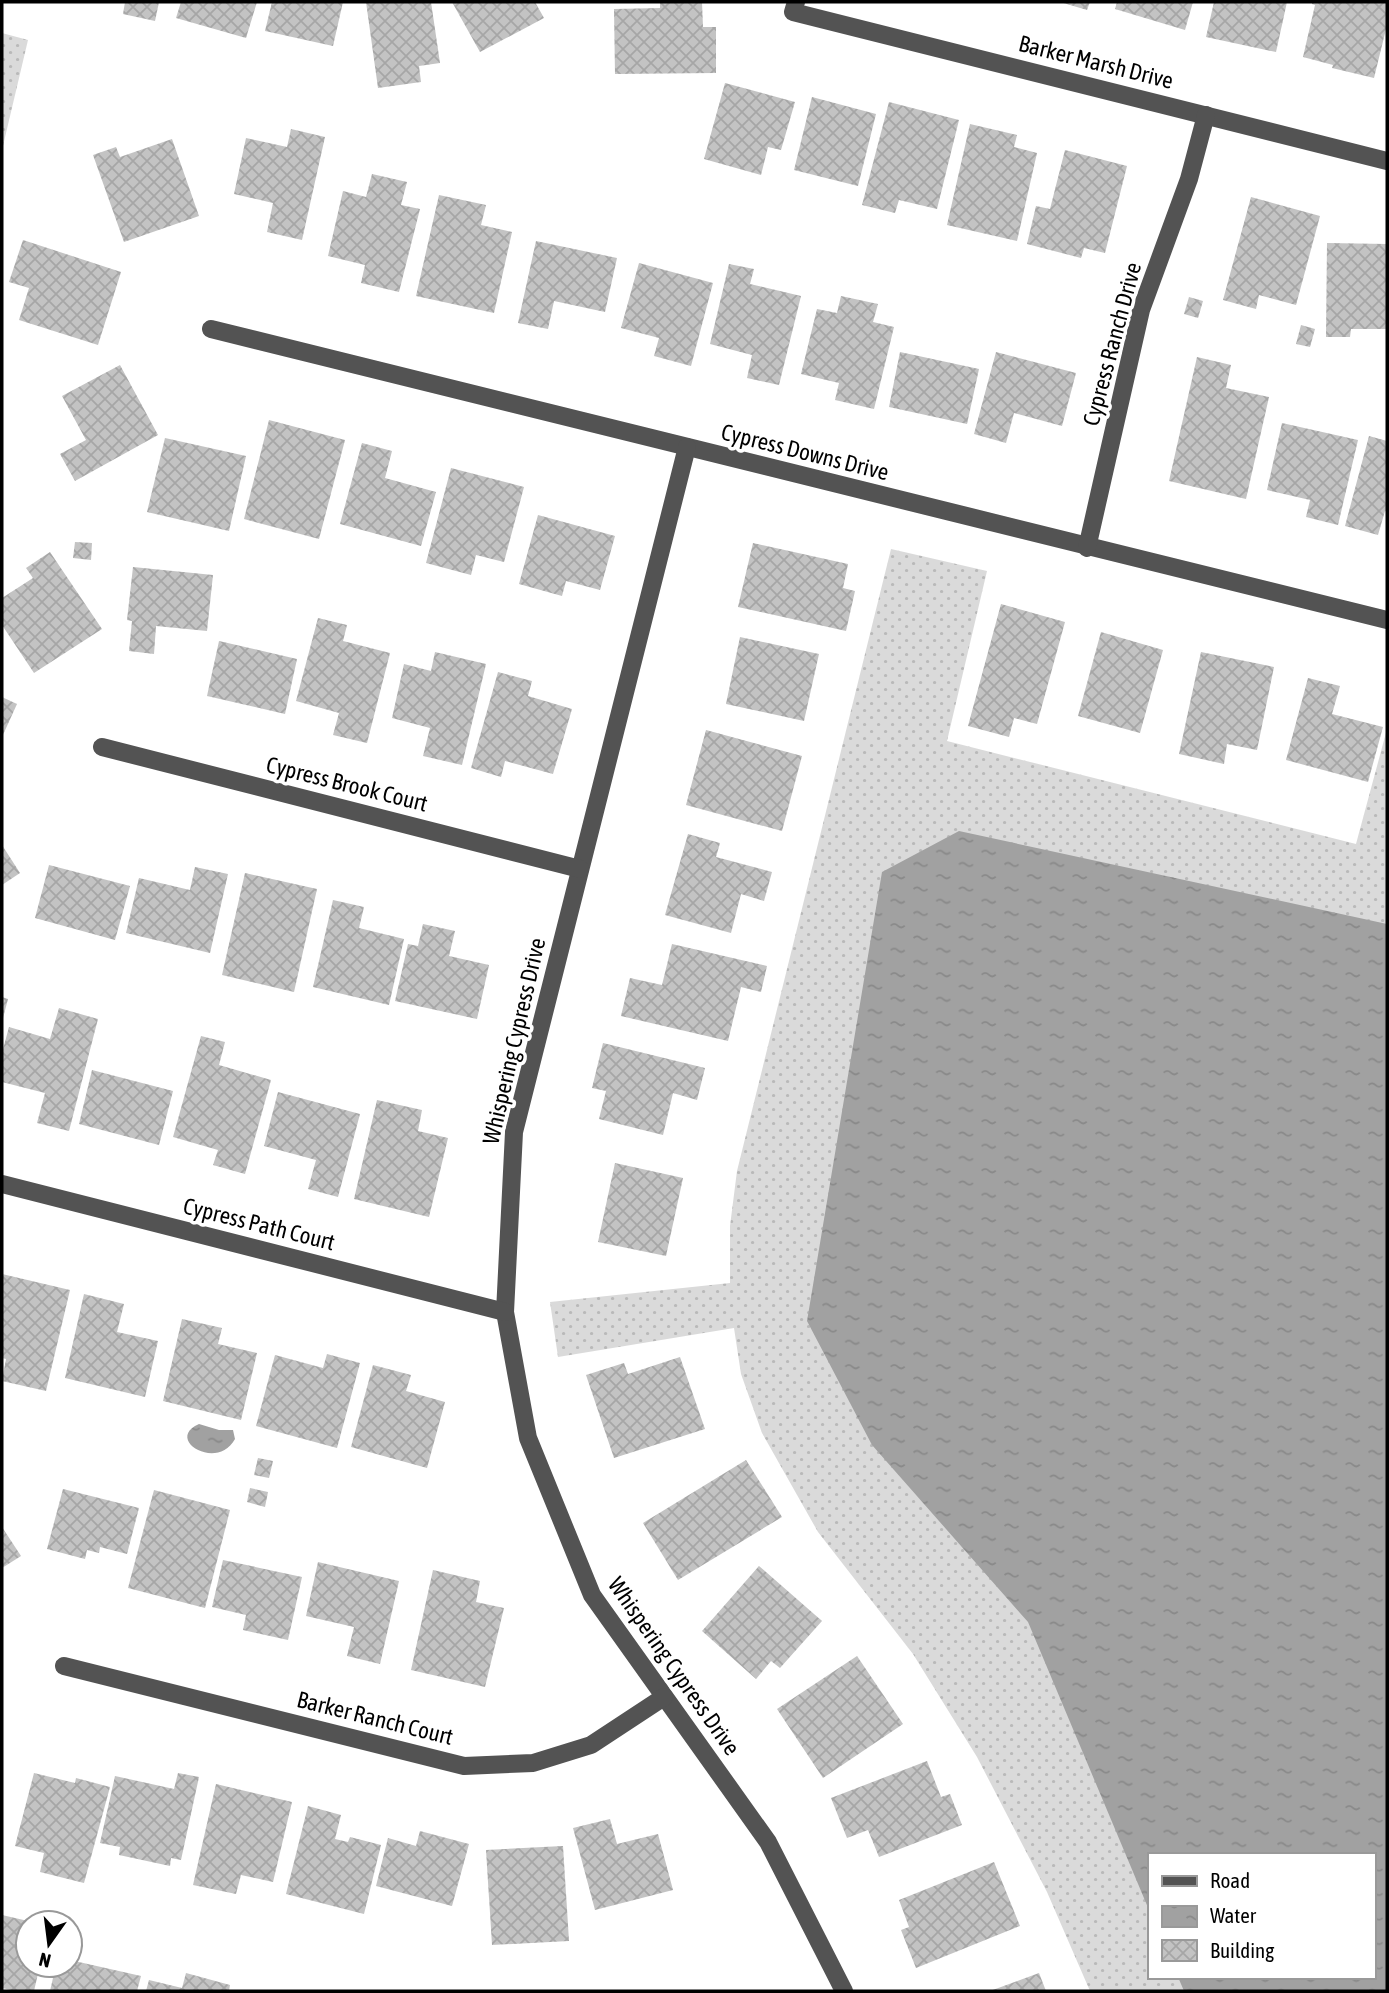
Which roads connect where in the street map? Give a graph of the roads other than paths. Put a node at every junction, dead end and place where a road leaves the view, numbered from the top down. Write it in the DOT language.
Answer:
graph roads {
  1 [pos="794,7"];
  2 [pos="1206,115"];
  3 [pos="1387,161"];
  4 [pos="211,329"];
  5 [pos="687,447"];
  6 [pos="1087,548"];
  7 [pos="1387,620"];
  8 [pos="102,747"];
  9 [pos="580,869"];
  10 [pos="2,1184"];
  11 [pos="505,1312"];
  12 [pos="64,1665"];
  13 [pos="664,1697"];
  14 [pos="844,1991"];
  1 -- 2 [label="street, Barker Marsh Drive"];
  2 -- 3 [label="street, Barker Marsh Drive"];
  2 -- 6 [label="street, Cypress Ranch Drive"];
  4 -- 5 [label="street, Cypress Downs Drive"];
  5 -- 6 [label="street, Cypress Downs Drive"];
  5 -- 9 [label="street, Whispering Cypress Drive"];
  6 -- 7 [label="street, Cypress Downs Drive"];
  8 -- 9 [label="street, Cypress Brook Court"];
  9 -- 11 [label="street, Whispering Cypress Drive"];
  10 -- 11 [label="street, Cypress Path Court"];
  11 -- 13 [label="street, Whispering Cypress Drive"];
  12 -- 13 [label="street, Barker Ranch Court"];
  13 -- 14 [label="street, Whispering Cypress Drive"];
}
